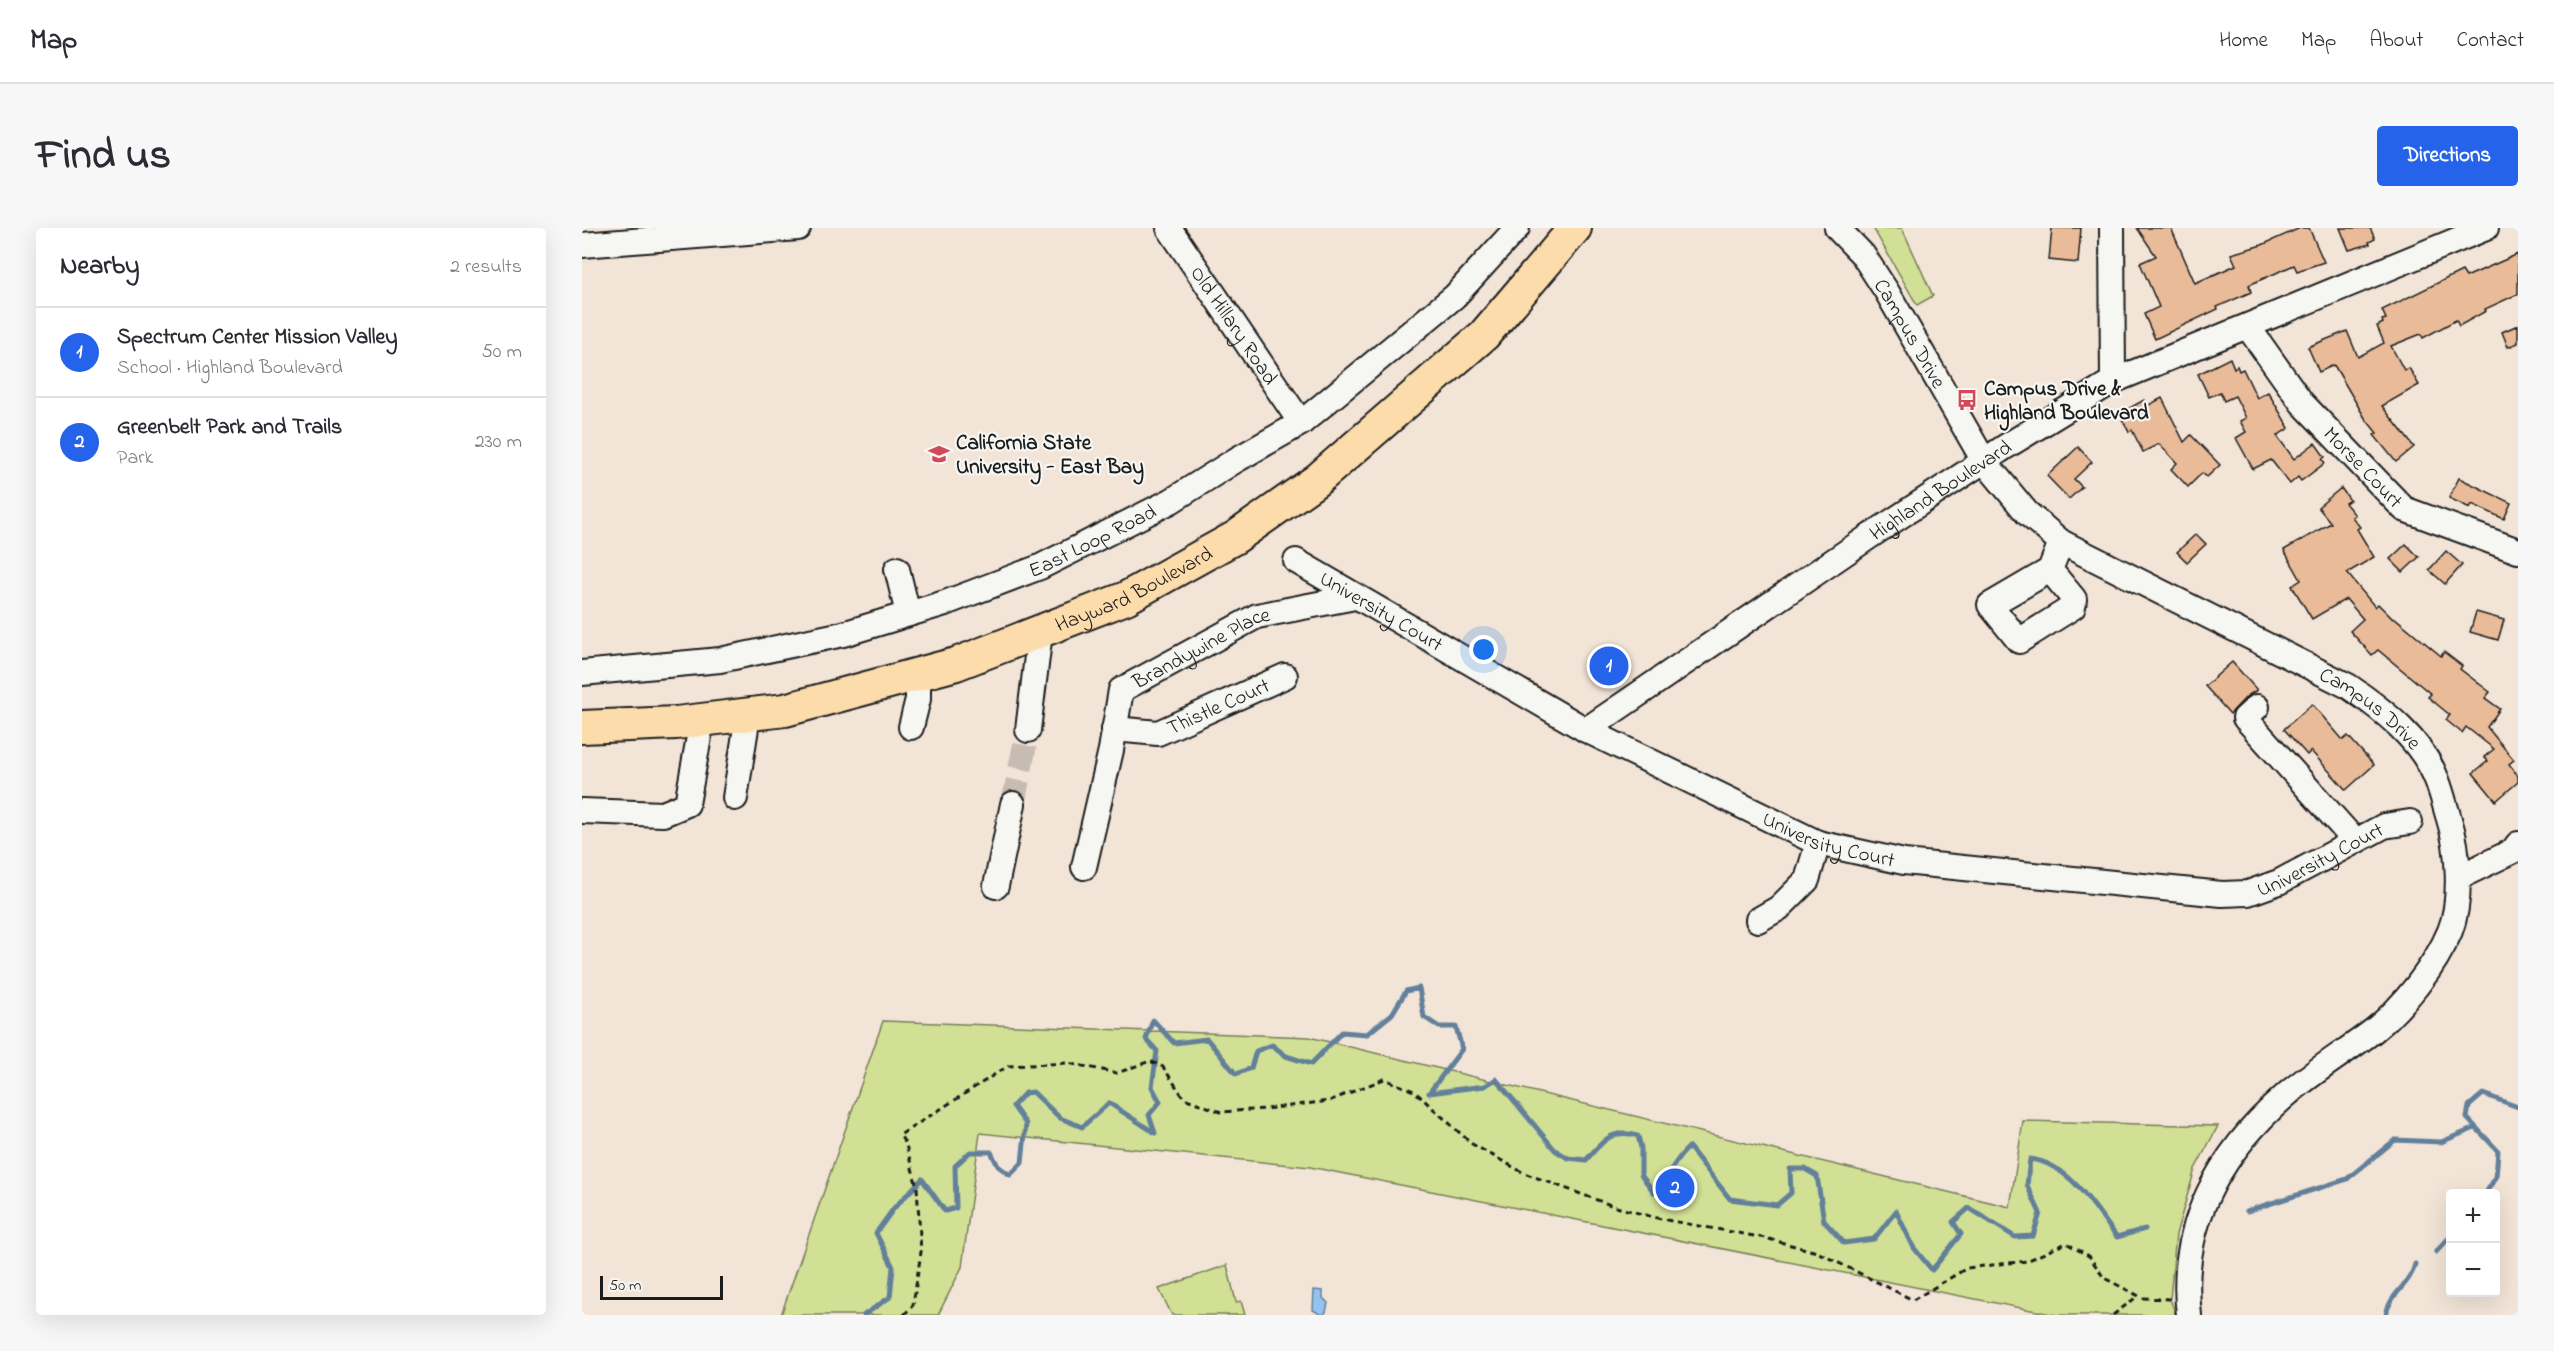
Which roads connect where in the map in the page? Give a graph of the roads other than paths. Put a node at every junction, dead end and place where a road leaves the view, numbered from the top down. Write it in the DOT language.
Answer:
graph roads {
  1 [pos="798,228"];
  2 [pos="1169,228"];
  3 [pos="1517,228"];
  4 [pos="1575,228"];
  5 [pos="1837,228"];
  6 [pos="2112,228"];
  7 [pos="2486,228"];
  8 [pos="582,245"];
  9 [pos="2248,327"];
  10 [pos="2113,381"];
  11 [pos="1301,423"];
  12 [pos="1984,461"];
  13 [pos="2061,542"];
  14 [pos="2518,551"];
  15 [pos="1296,561"];
  16 [pos="897,569"];
  17 [pos="2049,570"];
  18 [pos="1355,597"];
  19 [pos="908,614"];
  20 [pos="1040,632"];
  21 [pos="582,673"];
  22 [pos="918,674"];
  23 [pos="1286,676"];
  24 [pos="2257,707"];
  25 [pos="748,715"];
  26 [pos="702,720"];
  27 [pos="582,727"];
  28 [pos="911,727"];
  29 [pos="1114,729"];
  30 [pos="1028,730"];
  31 [pos="1586,730"];
  32 [pos="735,798"];
  33 [pos="1013,804"];
  34 [pos="582,811"];
  35 [pos="2410,822"];
  36 [pos="2355,841"];
  37 [pos="1818,843"];
  38 [pos="2518,844"];
  39 [pos="1084,867"];
  40 [pos="2459,877"];
  41 [pos="996,886"];
  42 [pos="1758,920"];
  43 [pos="2188,1308"];
  1 -- 8 [label="street"];
  2 -- 11 [label="street, Old Hillary Road"];
  3 -- 11 [label="street, East Loop Road"];
  4 -- 20 [label="main road, Hayward Boulevard"];
  5 -- 12 [label="street, Campus Drive"];
  6 -- 10 [label="street"];
  7 -- 9 [label="street, Highland Boulevard"];
  9 -- 10 [label="street, Highland Boulevard"];
  9 -- 14 [label="street, Morse Court"];
  10 -- 12 [label="street, Highland Boulevard"];
  11 -- 19 [label="street, East Loop Road"];
  12 -- 13 [label="street, Campus Drive"];
  12 -- 31 [label="street, Highland Boulevard"];
  13 -- 17 [label="street"];
  13 -- 40 [label="street, Campus Drive"];
  15 -- 18 [label="street, University Court"];
  16 -- 19 [label="street"];
  18 -- 29 [label="street, Brandywine Place"];
  18 -- 31 [label="street, University Court"];
  19 -- 21 [label="street, East Loop Road"];
  20 -- 22 [label="main road, Hayward Boulevard"];
  20 -- 30 [label="street"];
  22 -- 25 [label="main road, Hayward Boulevard"];
  22 -- 28 [label="street"];
  23 -- 29 [label="street, Thistle Court"];
  24 -- 36 [label="street"];
  25 -- 26 [label="main road, Hayward Boulevard"];
  25 -- 32 [label="street"];
  26 -- 27 [label="main road, Hayward Boulevard"];
  26 -- 34 [label="street"];
  29 -- 39 [label="street, Brandywine Place"];
  31 -- 37 [label="street, University Court"];
  33 -- 41 [label="street"];
  35 -- 36 [label="street, University Court"];
  36 -- 37 [label="street, University Court"];
  37 -- 42 [label="street"];
  38 -- 40 [label="street"];
  40 -- 43 [label="street, Campus Drive"];
}
